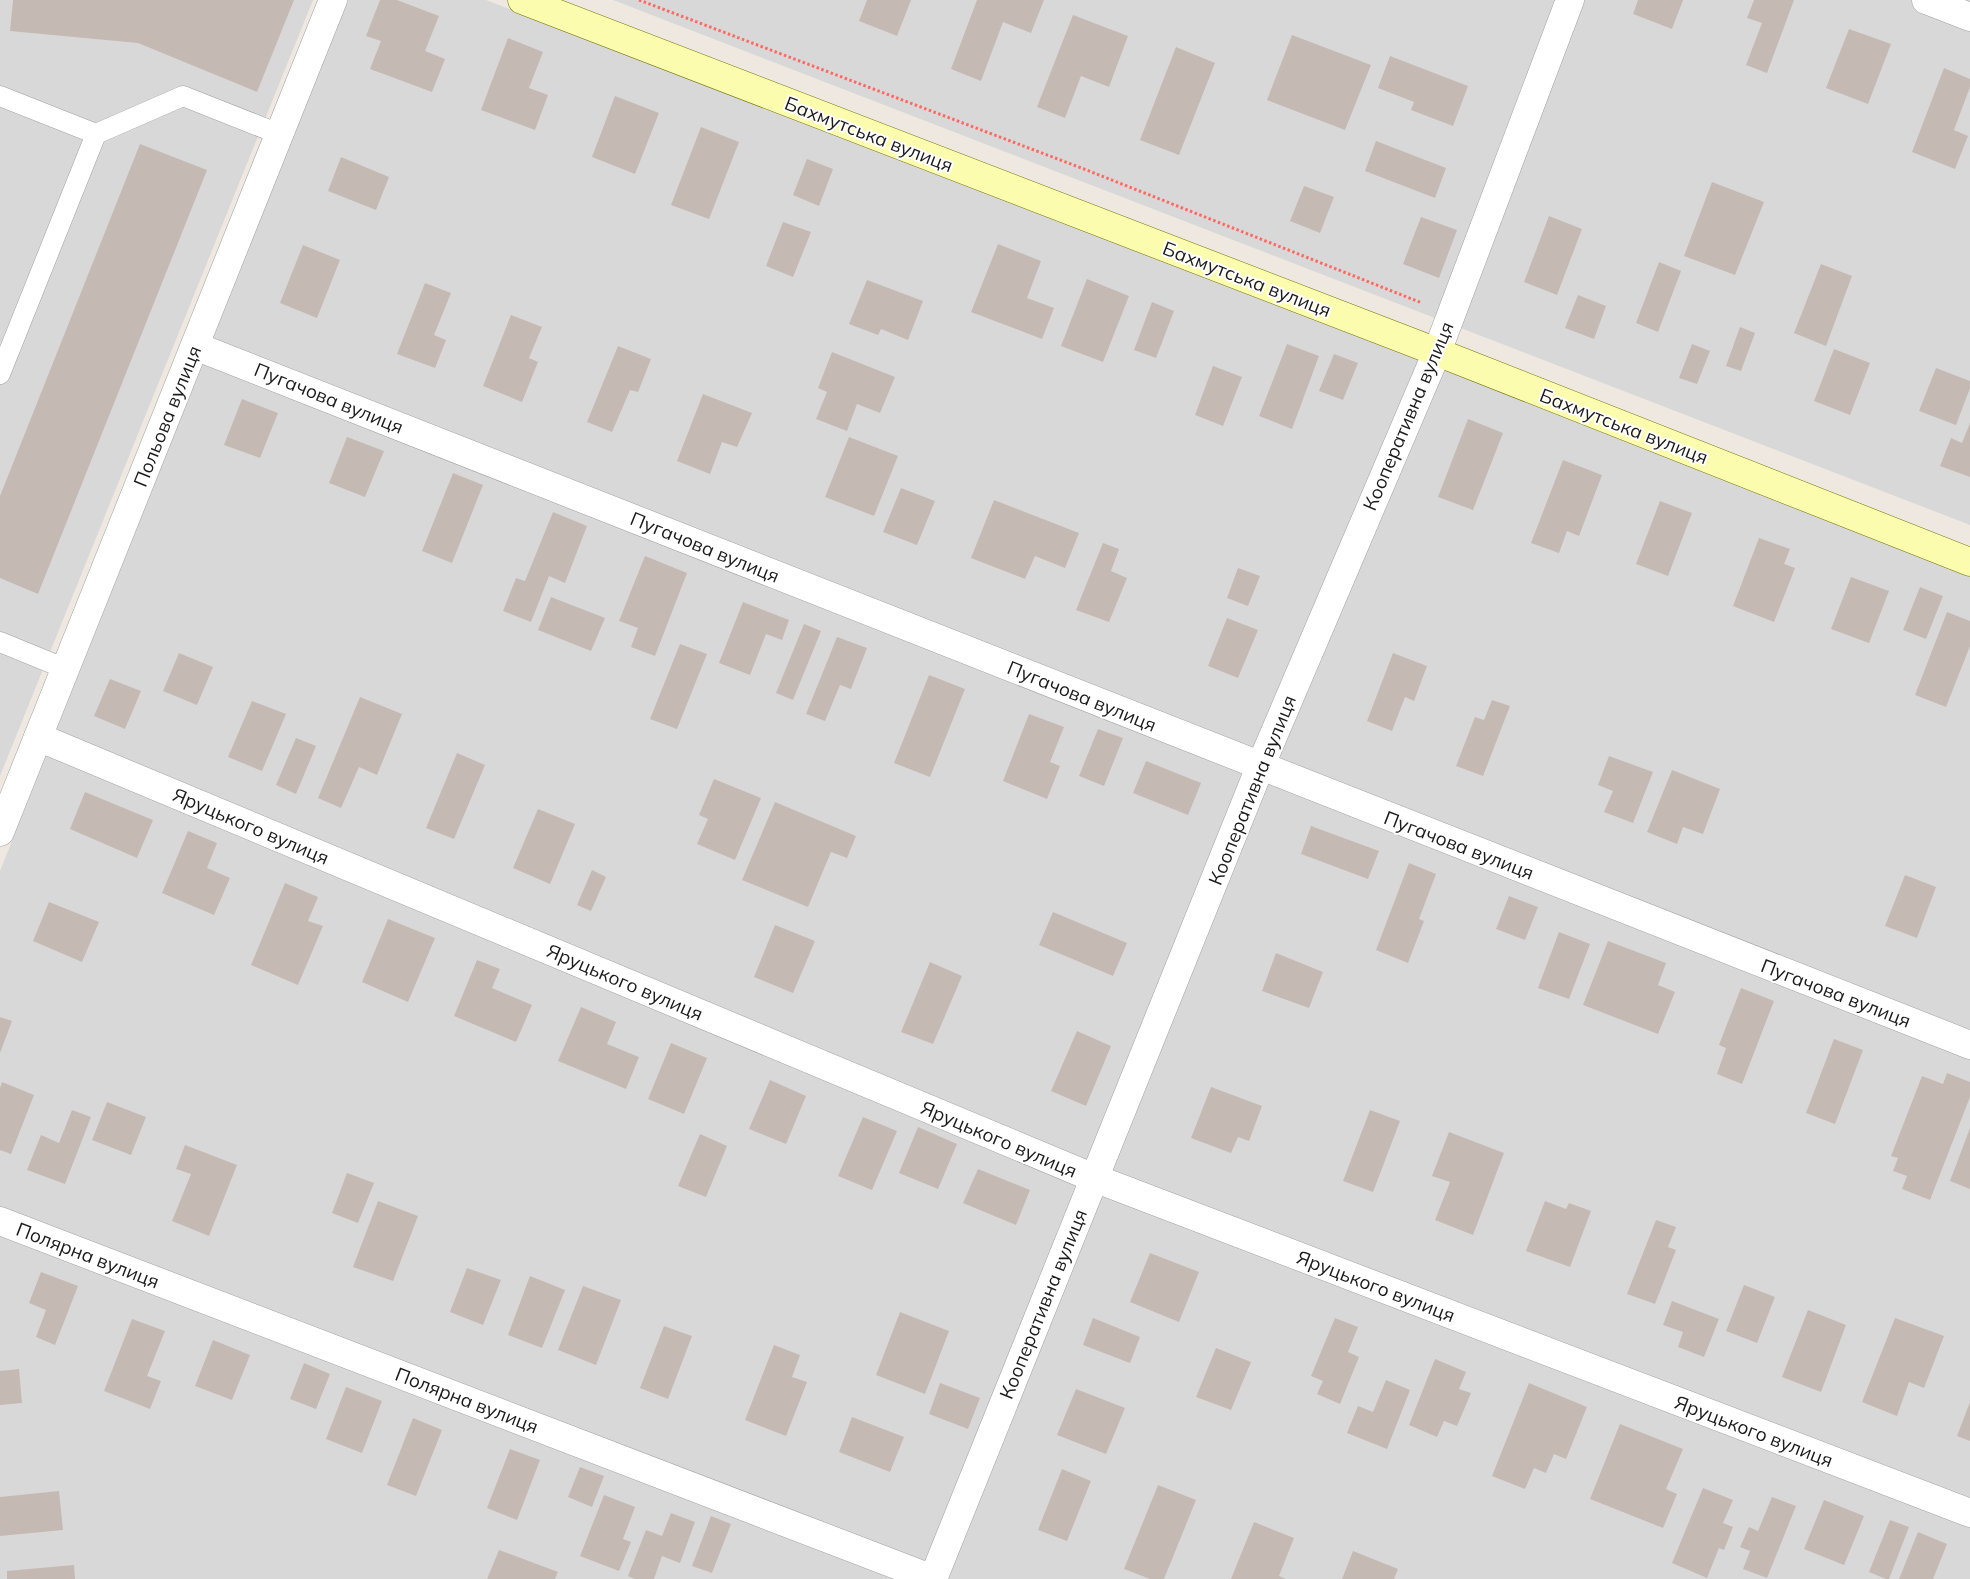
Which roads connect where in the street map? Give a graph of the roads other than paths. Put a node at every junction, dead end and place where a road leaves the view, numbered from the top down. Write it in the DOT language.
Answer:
graph roads {
  1 [pos="333,0"];
  2 [pos="522,0"];
  3 [pos="1570,0"];
  4 [pos="1926,0"];
  5 [pos="1970,16"];
  6 [pos="0,96"];
  7 [pos="96,134"];
  8 [pos="279,134"];
  9 [pos="195,346"];
  10 [pos="1437,352"];
  11 [pos="0,374"];
  12 [pos="1970,562"];
  13 [pos="0,642"];
  14 [pos="66,669"];
  15 [pos="38,737"];
  16 [pos="1260,766"];
  17 [pos="0,832"];
  18 [pos="1970,1046"];
  19 [pos="1094,1178"];
  20 [pos="0,1222"];
  21 [pos="1970,1514"];
  22 [pos="933,1579"];
  1 -- 8 [label="street, Польова вулиця"];
  2 -- 10 [label="street, Бахмутська вулиця"];
  3 -- 10 [label="street, Кооперативна вулиця"];
  4 -- 5 [label="street"];
  6 -- 7 [label="lane"];
  7 -- 8 [label="lane"];
  7 -- 11 [label="lane"];
  8 -- 9 [label="street, Польова вулиця"];
  9 -- 14 [label="street, Польова вулиця"];
  9 -- 16 [label="street, Пугачова вулиця"];
  10 -- 12 [label="street, Бахмутська вулиця"];
  10 -- 16 [label="street, Кооперативна вулиця"];
  13 -- 14 [label="lane"];
  14 -- 15 [label="street, Польова вулиця"];
  15 -- 17 [label="street, Польова вулиця"];
  15 -- 19 [label="street, Яруцького вулиця"];
  16 -- 18 [label="street, Пугачова вулиця"];
  16 -- 19 [label="street, Кооперативна вулиця"];
  19 -- 21 [label="street, Яруцького вулиця"];
  19 -- 22 [label="street, Кооперативна вулиця"];
  20 -- 22 [label="street, Полярна вулиця"];
}
